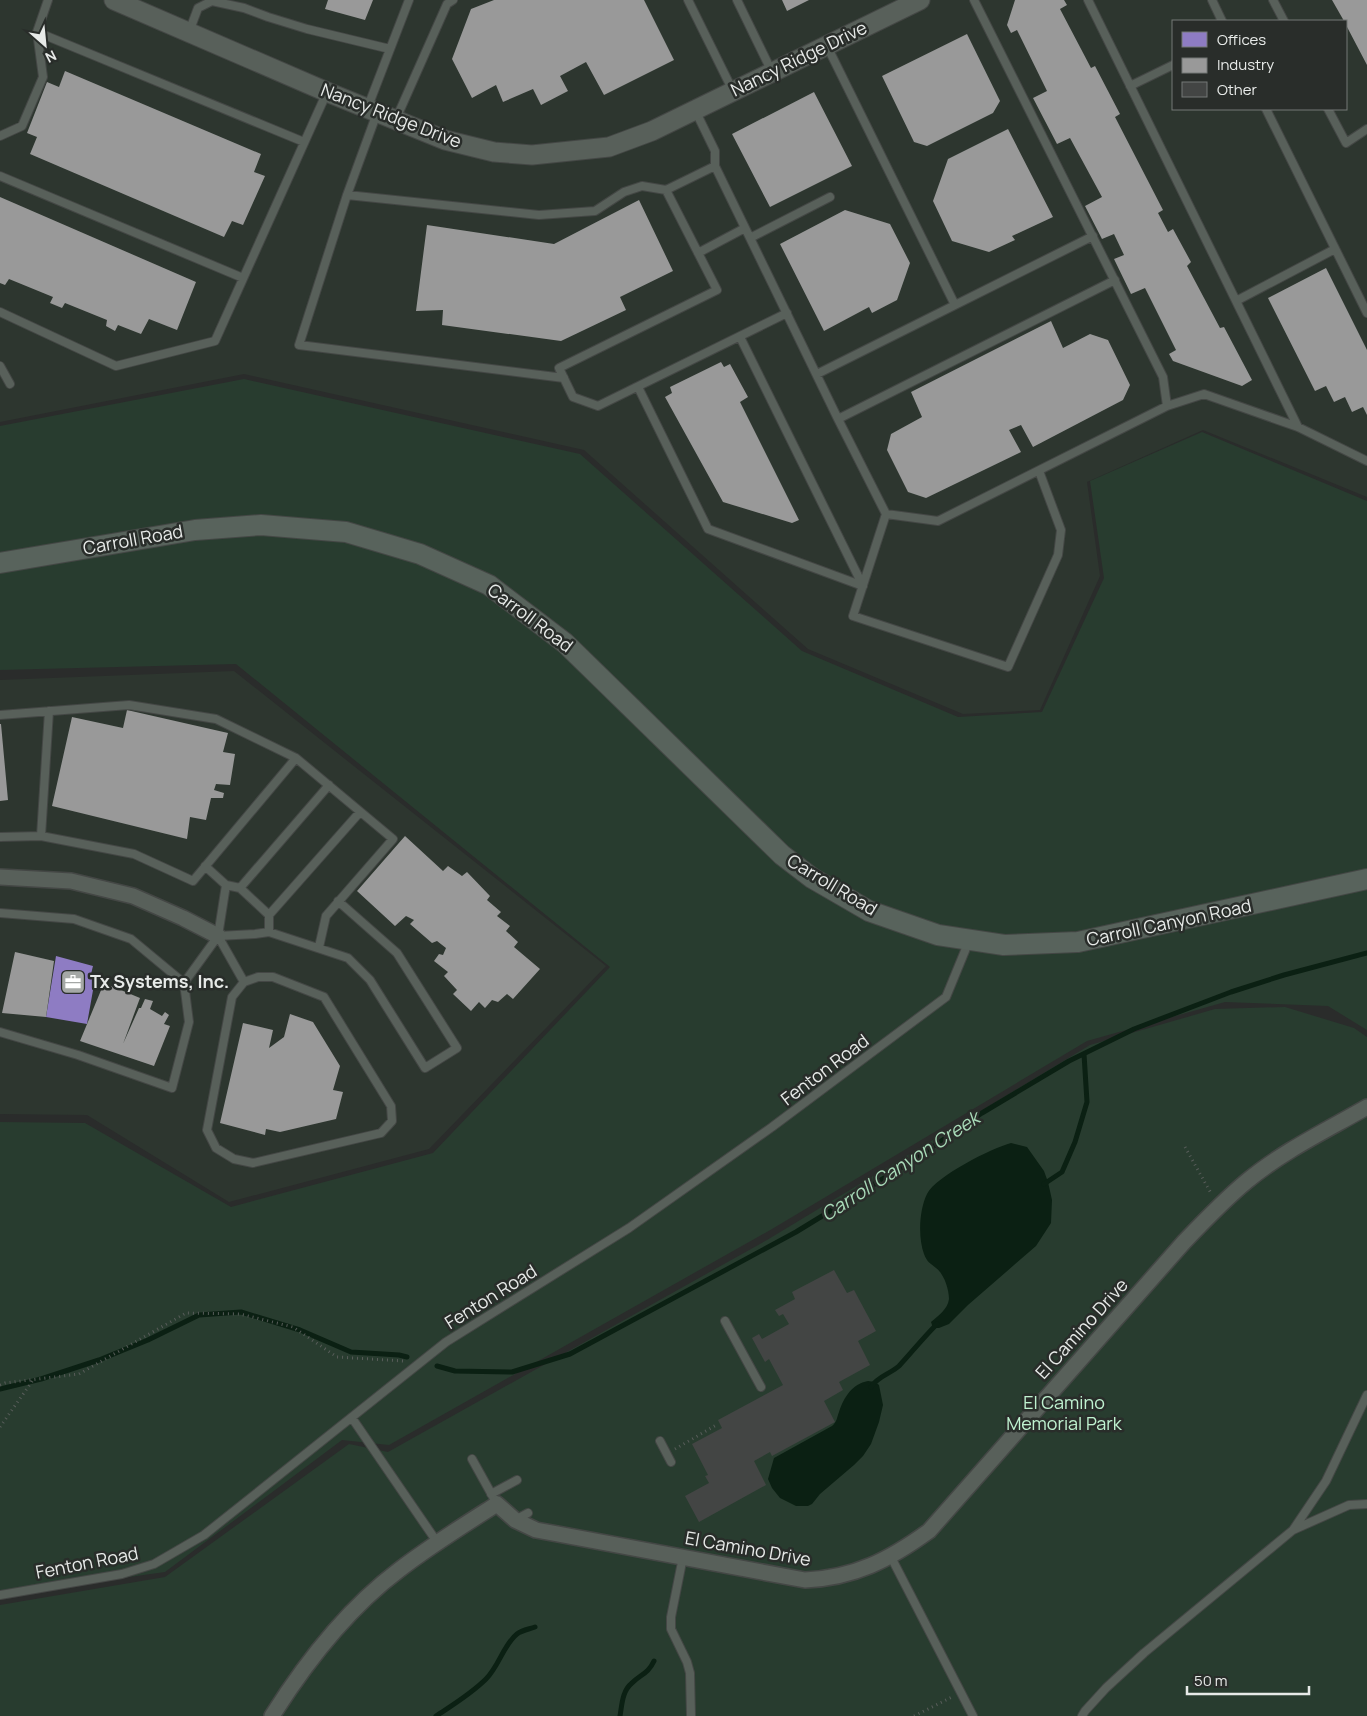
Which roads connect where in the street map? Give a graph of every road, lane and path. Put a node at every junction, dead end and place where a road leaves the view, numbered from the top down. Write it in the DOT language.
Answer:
graph roads {
  1 [pos="48,0"];
  2 [pos="114,0"];
  3 [pos="409,0"];
  4 [pos="452,0"];
  5 [pos="688,0"];
  6 [pos="737,0"];
  7 [pos="920,0"];
  8 [pos="974,0"];
  9 [pos="1088,0"];
  10 [pos="1212,0"];
  11 [pos="1273,0"];
  12 [pos="1222,20"];
  13 [pos="1283,20"];
  14 [pos="37,32"];
  15 [pos="189,32"];
  16 [pos="827,46"];
  17 [pos="390,49"];
  18 [pos="1172,65"];
  19 [pos="772,72"];
  20 [pos="1130,86"];
  21 [pos="733,91"];
  22 [pos="327,92"];
  23 [pos="695,110"];
  24 [pos="1266,110"];
  25 [pos="1329,110"];
  26 [pos="372,111"];
  27 [pos="396,120"];
  28 [pos="1367,129"];
  29 [pos="0,136"];
  30 [pos="304,142"];
  31 [pos="714,166"];
  32 [pos="0,176"];
  33 [pos="666,190"];
  34 [pos="347,195"];
  35 [pos="830,197"];
  36 [pos="745,228"];
  37 [pos="1093,236"];
  38 [pos="750,238"];
  39 [pos="1335,249"];
  40 [pos="698,253"];
  41 [pos="243,278"];
  42 [pos="1115,280"];
  43 [pos="1236,301"];
  44 [pos="955,305"];
  45 [pos="0,312"];
  46 [pos="787,313"];
  47 [pos="1367,313"];
  48 [pos="740,336"];
  49 [pos="0,366"];
  50 [pos="816,374"];
  51 [pos="564,378"];
  52 [pos="10,384"];
  53 [pos="638,387"];
  54 [pos="1167,406"];
  55 [pos="838,418"];
  56 [pos="1298,428"];
  57 [pos="1367,461"];
  58 [pos="1039,471"];
  59 [pos="886,514"];
  60 [pos="0,563"];
  61 [pos="863,586"];
  62 [pos="49,711"];
  63 [pos="0,715"];
  64 [pos="296,758"];
  65 [pos="329,785"];
  66 [pos="360,812"];
  67 [pos="41,836"];
  68 [pos="0,837"];
  69 [pos="205,866"];
  70 [pos="0,877"];
  71 [pos="1367,879"];
  72 [pos="226,884"];
  73 [pos="240,888"];
  74 [pos="338,901"];
  75 [pos="0,913"];
  76 [pos="269,915"];
  77 [pos="269,932"];
  78 [pos="218,936"];
  79 [pos="970,940"];
  80 [pos="319,947"];
  81 [pos="244,982"];
  82 [pos="184,983"];
  83 [pos="0,1032"];
  84 [pos="1367,1107"];
  85 [pos="1185,1147"];
  86 [pos="1218,1206"];
  87 [pos="725,1321"];
  88 [pos="422,1362"];
  89 [pos="34,1380"];
  90 [pos="0,1385"];
  91 [pos="761,1387"];
  92 [pos="1367,1395"];
  93 [pos="352,1418"];
  94 [pos="718,1424"];
  95 [pos="0,1426"];
  96 [pos="660,1441"];
  97 [pos="666,1453"];
  98 [pos="472,1459"];
  99 [pos="671,1462"];
  100 [pos="517,1480"];
  101 [pos="494,1499"];
  102 [pos="1367,1504"];
  103 [pos="1292,1530"];
  104 [pos="436,1542"];
  105 [pos="683,1557"];
  106 [pos="891,1557"];
  107 [pos="0,1594"];
  108 [pos="960,1693"];
  109 [pos="272,1716"];
  110 [pos="692,1716"];
  111 [pos="914,1716"];
  112 [pos="973,1716"];
  113 [pos="1082,1716"];
  1 -- 14 [label="lane"];
  2 -- 15 [label="street, Nancy Ridge Drive"];
  3 -- 17 [label="lane"];
  4 -- 27 [label="lane"];
  5 -- 21 [label="lane"];
  6 -- 19 [label="lane"];
  7 -- 16 [label="street, Nancy Ridge Drive"];
  8 -- 37 [label="lane"];
  9 -- 20 [label="lane"];
  10 -- 12 [label="lane"];
  11 -- 13 [label="lane"];
  14 -- 29 [label="lane"];
  14 -- 30 [label="lane"];
  15 -- 17 [label="lane"];
  15 -- 22 [label="street, Nancy Ridge Drive"];
  16 -- 19 [label="street, Nancy Ridge Drive"];
  16 -- 44 [label="lane"];
  17 -- 26 [label="lane"];
  18 -- 20 [label="lane"];
  19 -- 21 [label="street, Nancy Ridge Drive"];
  20 -- 43 [label="lane"];
  21 -- 23 [label="street, Nancy Ridge Drive"];
  22 -- 26 [label="street, Nancy Ridge Drive"];
  22 -- 30 [label="lane"];
  23 -- 27 [label="street, Nancy Ridge Drive"];
  23 -- 31 [label="lane"];
  24 -- 39 [label="lane"];
  25 -- 28 [label="lane"];
  26 -- 27 [label="street, Nancy Ridge Drive"];
  26 -- 34 [label="lane"];
  30 -- 41 [label="lane"];
  31 -- 33 [label="lane"];
  31 -- 36 [label="lane"];
  32 -- 41 [label="lane"];
  33 -- 34 [label="lane"];
  33 -- 40 [label="lane"];
  34 -- 51 [label="lane"];
  35 -- 38 [label="lane"];
  36 -- 38 [label="lane"];
  36 -- 40 [label="lane"];
  37 -- 42 [label="lane"];
  37 -- 44 [label="lane"];
  38 -- 46 [label="lane"];
  39 -- 43 [label="lane"];
  39 -- 47 [label="lane"];
  40 -- 51 [label="lane"];
  41 -- 45 [label="lane"];
  42 -- 54 [label="lane"];
  42 -- 55 [label="lane"];
  43 -- 56 [label="lane"];
  44 -- 50 [label="lane"];
  46 -- 48 [label="lane"];
  46 -- 50 [label="lane"];
  48 -- 53 [label="lane"];
  48 -- 61 [label="lane"];
  49 -- 52 [label="lane"];
  50 -- 55 [label="lane"];
  51 -- 53 [label="lane"];
  53 -- 61 [label="lane"];
  54 -- 56 [label="lane"];
  54 -- 58 [label="lane"];
  55 -- 59 [label="lane"];
  56 -- 57 [label="lane"];
  58 -- 59 [label="lane"];
  58 -- 61 [label="lane"];
  59 -- 61 [label="lane"];
  60 -- 79 [label="main road, Carroll Road"];
  62 -- 63 [label="lane"];
  62 -- 64 [label="lane"];
  62 -- 67 [label="lane"];
  64 -- 65 [label="lane"];
  64 -- 69 [label="lane"];
  65 -- 66 [label="lane"];
  65 -- 73 [label="lane"];
  66 -- 74 [label="lane"];
  66 -- 76 [label="lane"];
  67 -- 68 [label="lane"];
  67 -- 69 [label="lane"];
  69 -- 72 [label="lane"];
  70 -- 78 [label="street"];
  71 -- 79 [label="main road, Carroll Canyon Road"];
  72 -- 73 [label="lane"];
  72 -- 78 [label="lane"];
  73 -- 76 [label="lane"];
  74 -- 80 [label="lane"];
  74 -- 80 [label="lane"];
  75 -- 82 [label="lane"];
  76 -- 77 [label="lane"];
  77 -- 78 [label="lane"];
  77 -- 80 [label="lane"];
  78 -- 81 [label="lane"];
  78 -- 82 [label="lane"];
  79 -- 88 [label="lane, Fenton Road"];
  81 -- 81 [label="lane"];
  82 -- 83 [label="lane"];
  84 -- 86 [label="street, El Camino Drive"];
  85 -- 86 [label="path"];
  86 -- 106 [label="street, El Camino Drive"];
  87 -- 91 [label="lane"];
  88 -- 89 [label="path"];
  88 -- 93 [label="lane, Fenton Road"];
  89 -- 90 [label="path"];
  89 -- 95 [label="path"];
  92 -- 103 [label="lane"];
  93 -- 104 [label="lane"];
  93 -- 107 [label="lane, Fenton Road"];
  94 -- 97 [label="path"];
  96 -- 97 [label="lane"];
  97 -- 99 [label="lane"];
  98 -- 101 [label="lane"];
  100 -- 101 [label="lane"];
  101 -- 104 [label="street"];
  101 -- 105 [label="street, El Camino Drive"];
  102 -- 103 [label="lane"];
  103 -- 113 [label="lane"];
  104 -- 109 [label="street"];
  105 -- 106 [label="street, El Camino Drive"];
  105 -- 110 [label="lane"];
  106 -- 108 [label="lane"];
  108 -- 111 [label="path"];
  108 -- 112 [label="lane"];
}
